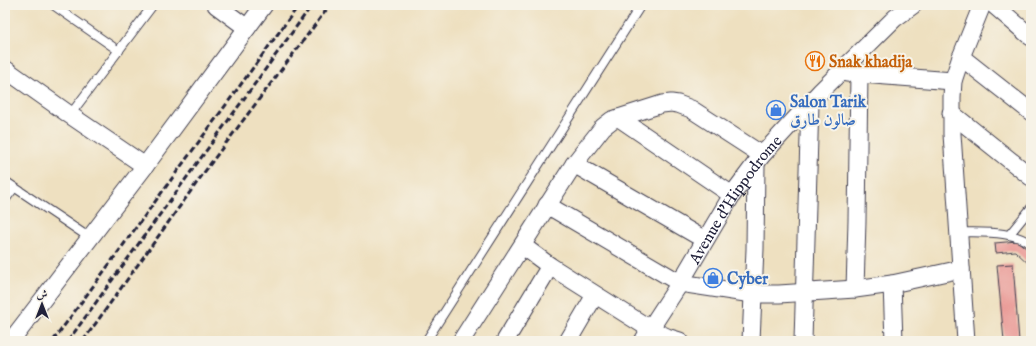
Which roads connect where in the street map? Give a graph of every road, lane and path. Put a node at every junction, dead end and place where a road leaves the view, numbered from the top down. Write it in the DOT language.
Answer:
graph roads {
  1 [pos="53,5"];
  2 [pos="154,5"];
  3 [pos="216,5"];
  4 [pos="264,5"];
  5 [pos="641,5"];
  6 [pos="913,5"];
  7 [pos="982,5"];
  8 [pos="994,5"];
  9 [pos="247,28"];
  10 [pos="1031,37"];
  11 [pos="118,52"];
  12 [pos="961,58"];
  13 [pos="5,69"];
  14 [pos="840,73"];
  15 [pos="859,74"];
  16 [pos="953,81"];
  17 [pos="810,103"];
  18 [pos="1031,112"];
  19 [pos="952,113"];
  20 [pos="70,115"];
  21 [pos="619,118"];
  22 [pos="759,159"];
  23 [pos="574,164"];
  24 [pos="145,166"];
  25 [pos="1031,177"];
  26 [pos="5,181"];
  27 [pos="14,188"];
  28 [pos="732,195"];
  29 [pos="5,200"];
  30 [pos="548,205"];
  31 [pos="1031,208"];
  32 [pos="959,232"];
  33 [pos="1009,235"];
  34 [pos="90,238"];
  35 [pos="705,240"];
  36 [pos="1031,244"];
  37 [pos="523,246"];
  38 [pos="550,266"];
  39 [pos="961,268"];
  40 [pos="680,282"];
  41 [pos="892,284"];
  42 [pos="855,289"];
  43 [pos="805,293"];
  44 [pos="595,294"];
  45 [pos="752,294"];
  46 [pos="646,335"];
  47 [pos="11,341"];
  48 [pos="426,341"];
  49 [pos="462,341"];
  50 [pos="505,341"];
  51 [pos="568,341"];
  52 [pos="680,341"];
  53 [pos="751,341"];
  54 [pos="803,341"];
  55 [pos="894,341"];
  56 [pos="966,341"];
  1 -- 11 [label="lane"];
  2 -- 11 [label="lane"];
  3 -- 9 [label="street"];
  4 -- 9 [label="street"];
  5 -- 48 [label="lane"];
  6 -- 14 [label="street, Avenue d'Hippodrome"];
  7 -- 12 [label="street"];
  8 -- 10 [label="street"];
  9 -- 24 [label="street"];
  11 -- 20 [label="lane"];
  12 -- 16 [label="street"];
  12 -- 18 [label="street"];
  13 -- 20 [label="street"];
  14 -- 15 [label="street"];
  14 -- 17 [label="street, Avenue d'Hippodrome"];
  15 -- 16 [label="street"];
  15 -- 42 [label="street"];
  16 -- 19 [label="street"];
  17 -- 22 [label="street, Avenue d'Hippodrome"];
  17 -- 43 [label="street"];
  19 -- 25 [label="street"];
  19 -- 32 [label="street"];
  20 -- 24 [label="street"];
  21 -- 22 [label="street"];
  21 -- 23 [label="street"];
  21 -- 28 [label="street"];
  22 -- 28 [label="street, Avenue d'Hippodrome"];
  22 -- 45 [label="street"];
  23 -- 30 [label="street"];
  23 -- 35 [label="street"];
  24 -- 34 [label="street"];
  26 -- 27 [label="lane"];
  27 -- 29 [label="lane"];
  27 -- 34 [label="lane"];
  28 -- 35 [label="street, Avenue d'Hippodrome"];
  30 -- 37 [label="street"];
  30 -- 40 [label="street"];
  31 -- 33 [label="lane"];
  32 -- 33 [label="lane"];
  32 -- 39 [label="street"];
  33 -- 36 [label="lane"];
  34 -- 47 [label="street"];
  35 -- 40 [label="street, Avenue d'Hippodrome"];
  37 -- 38 [label="street"];
  37 -- 49 [label="street"];
  38 -- 44 [label="street"];
  38 -- 50 [label="street"];
  39 -- 41 [label="street"];
  39 -- 56 [label="street"];
  40 -- 45 [label="street"];
  40 -- 46 [label="street, Avenue d'Hippodrome"];
  41 -- 42 [label="street"];
  41 -- 55 [label="street"];
  42 -- 43 [label="street"];
  43 -- 45 [label="street"];
  43 -- 54 [label="street"];
  44 -- 46 [label="street"];
  44 -- 51 [label="street"];
  45 -- 53 [label="street"];
  46 -- 52 [label="street"];
}
